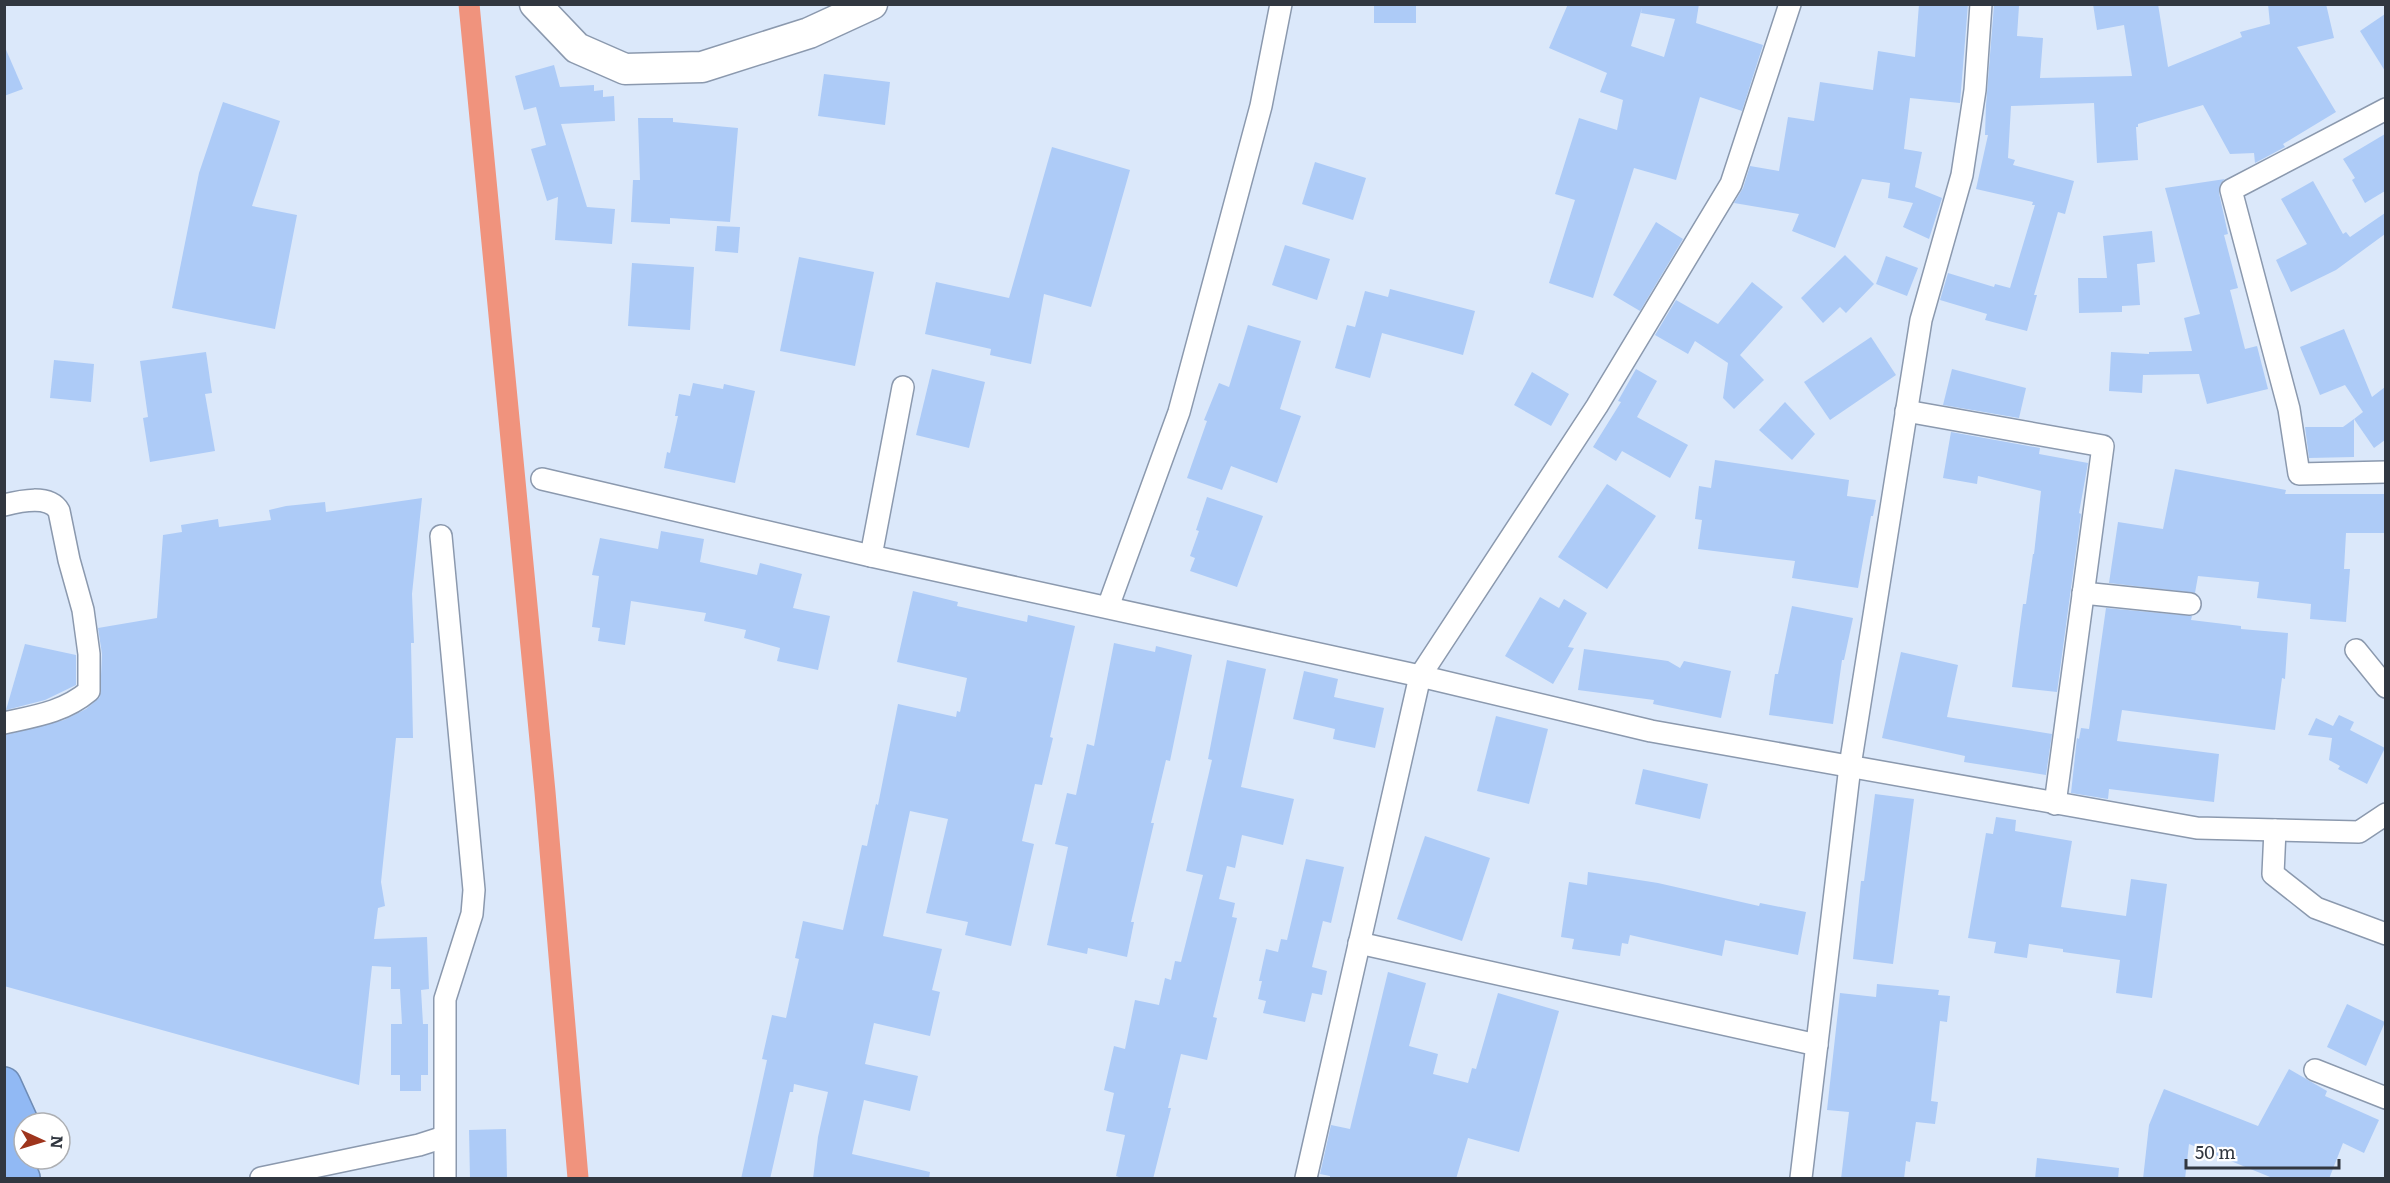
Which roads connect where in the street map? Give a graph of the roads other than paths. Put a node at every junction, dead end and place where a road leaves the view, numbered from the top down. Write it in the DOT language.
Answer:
graph roads {
  1 [pos="535,4"];
  2 [pos="872,4"];
  3 [pos="1281,4"];
  4 [pos="1790,4"];
  5 [pos="1981,4"];
  6 [pos="2385,109"];
  7 [pos="903,387"];
  8 [pos="1906,411"];
  9 [pos="2381,468"];
  10 [pos="542,478"];
  11 [pos="4,505"];
  12 [pos="441,536"];
  13 [pos="871,556"];
  14 [pos="2083,593"];
  15 [pos="2190,604"];
  16 [pos="1108,607"];
  17 [pos="2356,650"];
  18 [pos="1419,676"];
  19 [pos="2385,687"];
  20 [pos="4,723"];
  21 [pos="1850,766"];
  22 [pos="2055,804"];
  23 [pos="2385,814"];
  24 [pos="2275,830"];
  25 [pos="2385,934"];
  26 [pos="1359,943"];
  27 [pos="1817,1045"];
  28 [pos="2314,1070"];
  29 [pos="4,1084"];
  30 [pos="2385,1098"];
  31 [pos="16,1111"];
  32 [pos="4,1136"];
  33 [pos="444,1137"];
  34 [pos="23,1179"];
  35 [pos="261,1179"];
  36 [pos="445,1179"];
  37 [pos="1306,1179"];
  38 [pos="1801,1179"];
  1 -- 2 [label="street"];
  3 -- 16 [label="street"];
  4 -- 18 [label="street"];
  5 -- 8 [label="street"];
  6 -- 9 [label="street"];
  7 -- 13 [label="street"];
  8 -- 14 [label="street"];
  8 -- 21 [label="street"];
  10 -- 13 [label="street"];
  11 -- 20 [label="street"];
  12 -- 33 [label="street"];
  13 -- 16 [label="street"];
  14 -- 15 [label="street"];
  14 -- 22 [label="street"];
  16 -- 18 [label="street"];
  17 -- 19 [label="street"];
  18 -- 21 [label="street"];
  18 -- 26 [label="street"];
  21 -- 22 [label="street"];
  21 -- 27 [label="street"];
  22 -- 24 [label="street"];
  23 -- 24 [label="street"];
  24 -- 25 [label="street"];
  26 -- 27 [label="street"];
  26 -- 37 [label="street"];
  27 -- 38 [label="street"];
  28 -- 30 [label="street"];
  29 -- 31 [label="highway"];
  32 -- 34 [label="highway"];
  33 -- 35 [label="street"];
  33 -- 36 [label="street"];
}
